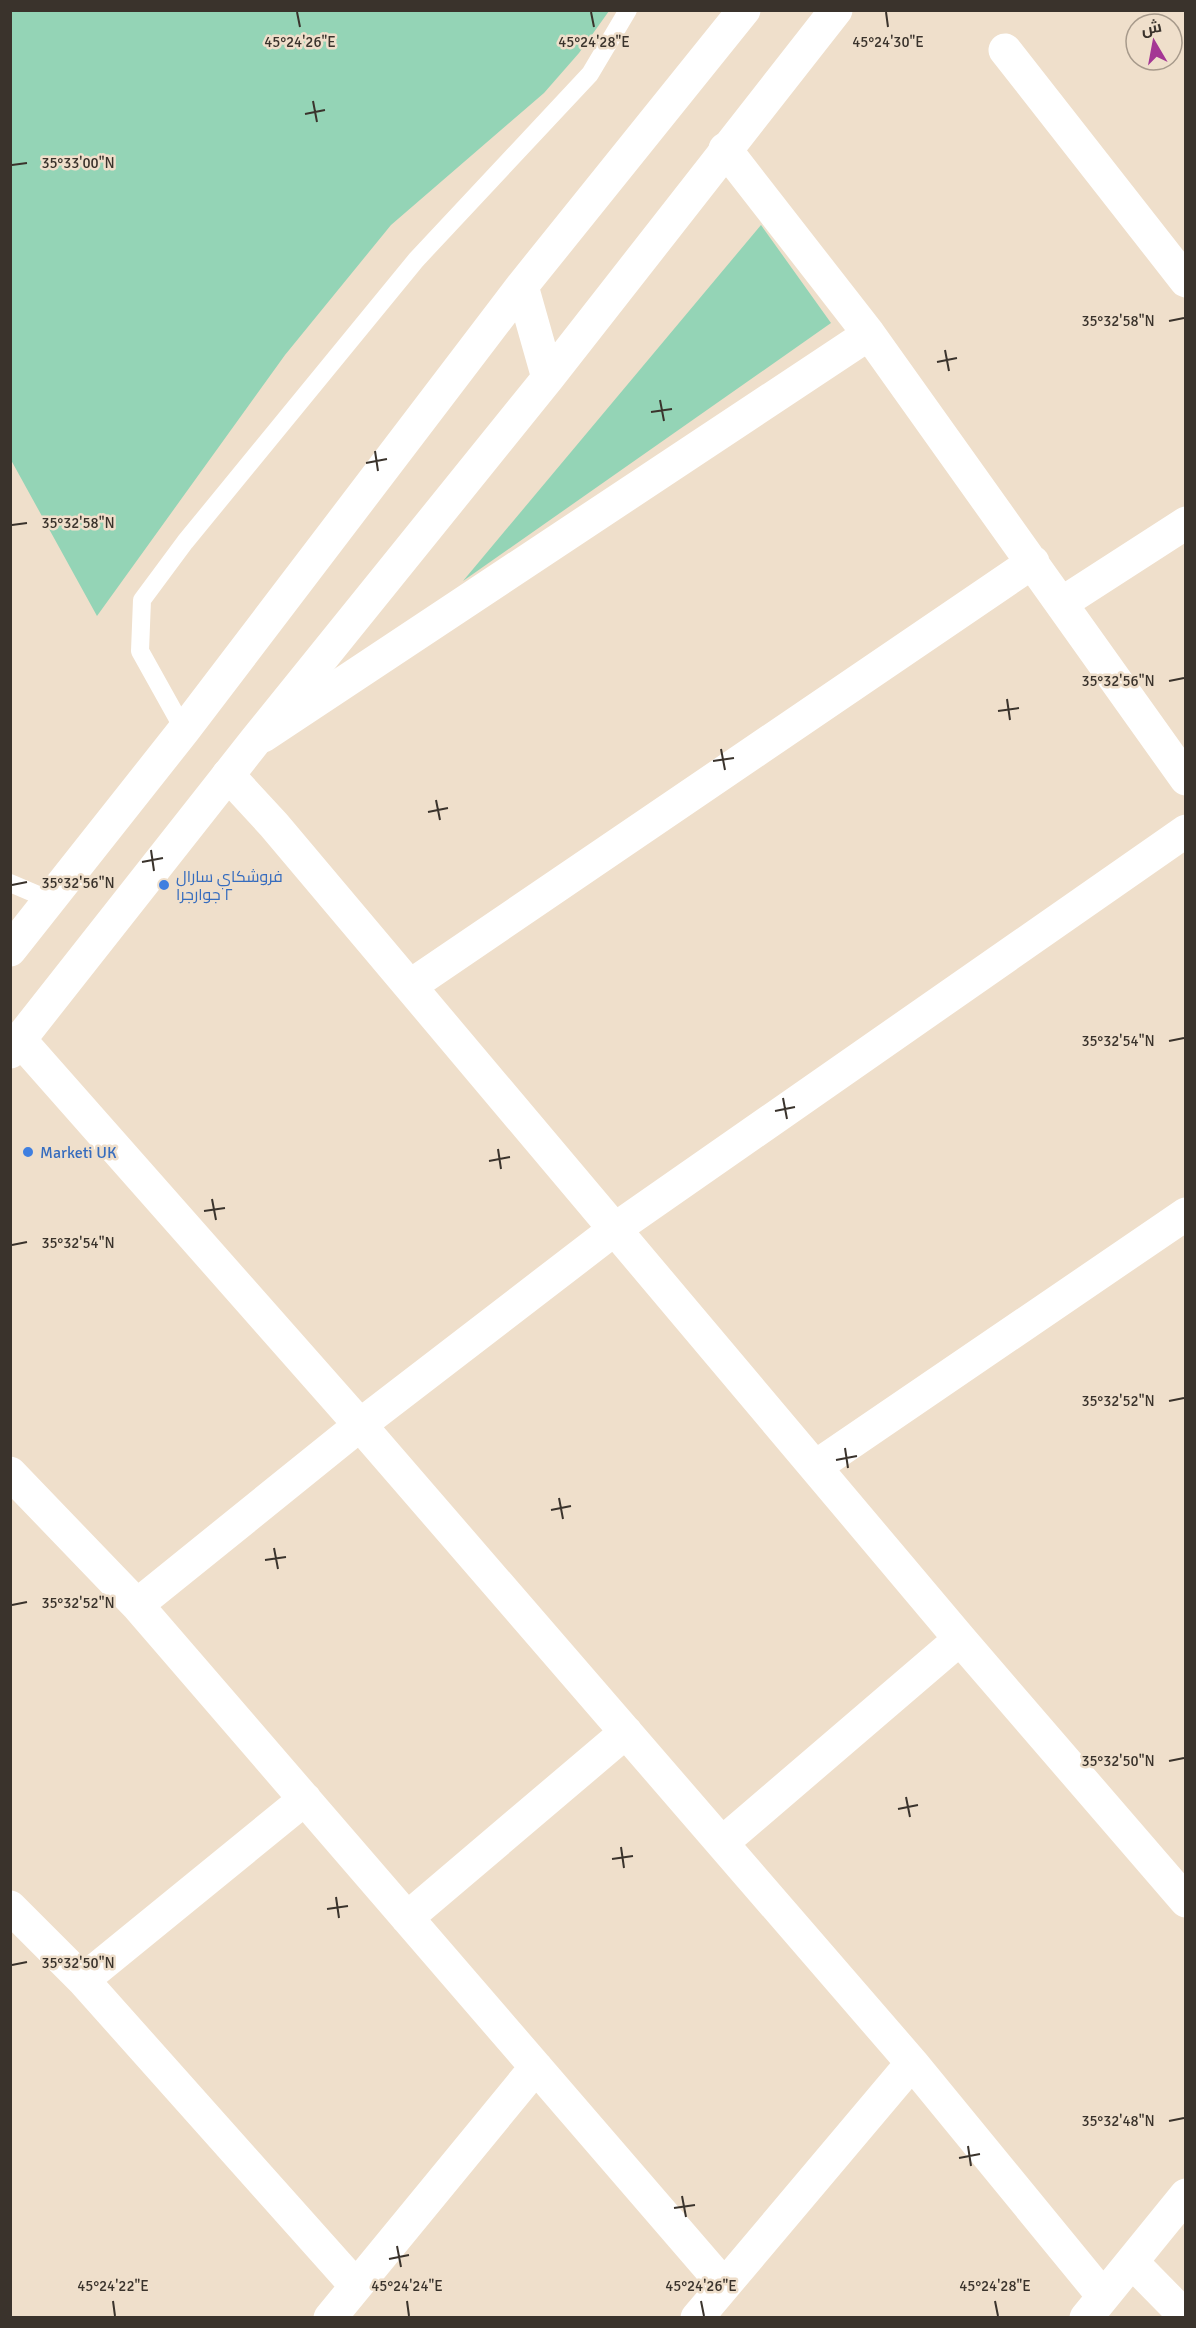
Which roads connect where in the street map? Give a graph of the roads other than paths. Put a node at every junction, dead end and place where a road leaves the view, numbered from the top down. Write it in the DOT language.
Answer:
graph roads {
  1 [pos="628,10"];
  2 [pos="744,10"];
  3 [pos="836,10"];
  4 [pos="1005,50"];
  5 [pos="725,150"];
  6 [pos="1185,281"];
  7 [pos="522,286"];
  8 [pos="869,334"];
  9 [pos="548,378"];
  10 [pos="1185,523"];
  11 [pos="1033,562"];
  12 [pos="1062,603"];
  13 [pos="184,730"];
  14 [pos="255,741"];
  15 [pos="228,775"];
  16 [pos="1185,779"];
  17 [pos="1185,831"];
  18 [pos="10,883"];
  19 [pos="50,900"];
  20 [pos="10,950"];
  21 [pos="410,986"];
  22 [pos="15,1046"];
  23 [pos="1185,1214"];
  24 [pos="615,1229"];
  25 [pos="360,1425"];
  26 [pos="815,1467"];
  27 [pos="10,1473"];
  28 [pos="137,1605"];
  29 [pos="960,1639"];
  30 [pos="626,1732"];
  31 [pos="305,1799"];
  32 [pos="722,1843"];
  33 [pos="1185,1900"];
  34 [pos="10,1907"];
  35 [pos="406,1918"];
  36 [pos="83,1980"];
  37 [pos="912,2063"];
  38 [pos="536,2067"];
  39 [pos="1185,2195"];
  40 [pos="1132,2262"];
  41 [pos="724,2285"];
  42 [pos="356,2286"];
  43 [pos="1095,2307"];
  44 [pos="1185,2317"];
  45 [pos="330,2318"];
  46 [pos="697,2318"];
  1 -- 13 [label="lane"];
  2 -- 7 [label="street"];
  3 -- 5 [label="street"];
  4 -- 6 [label="street"];
  5 -- 8 [label="street"];
  5 -- 9 [label="street"];
  7 -- 9 [label="street"];
  7 -- 13 [label="street"];
  8 -- 11 [label="street"];
  8 -- 14 [label="street"];
  9 -- 14 [label="street"];
  10 -- 12 [label="street"];
  11 -- 12 [label="street"];
  11 -- 21 [label="street"];
  12 -- 16 [label="street"];
  13 -- 19 [label="street"];
  14 -- 15 [label="street"];
  15 -- 21 [label="street"];
  15 -- 22 [label="street"];
  17 -- 24 [label="street"];
  18 -- 19 [label="lane"];
  19 -- 20 [label="street"];
  21 -- 24 [label="street"];
  22 -- 25 [label="street"];
  23 -- 26 [label="street"];
  24 -- 25 [label="street"];
  24 -- 26 [label="street"];
  25 -- 28 [label="street"];
  25 -- 30 [label="street"];
  26 -- 29 [label="street"];
  27 -- 28 [label="street"];
  28 -- 31 [label="street"];
  29 -- 32 [label="street"];
  29 -- 33 [label="street"];
  30 -- 32 [label="street"];
  30 -- 35 [label="street"];
  31 -- 35 [label="street"];
  31 -- 36 [label="street"];
  32 -- 37 [label="street"];
  34 -- 36 [label="street"];
  35 -- 38 [label="street"];
  36 -- 42 [label="street"];
  37 -- 41 [label="street"];
  37 -- 43 [label="street"];
  38 -- 41 [label="street"];
  38 -- 42 [label="street"];
  39 -- 40 [label="street"];
  40 -- 43 [label="street"];
  40 -- 44 [label="street"];
  41 -- 46 [label="street"];
  42 -- 45 [label="street"];
}
